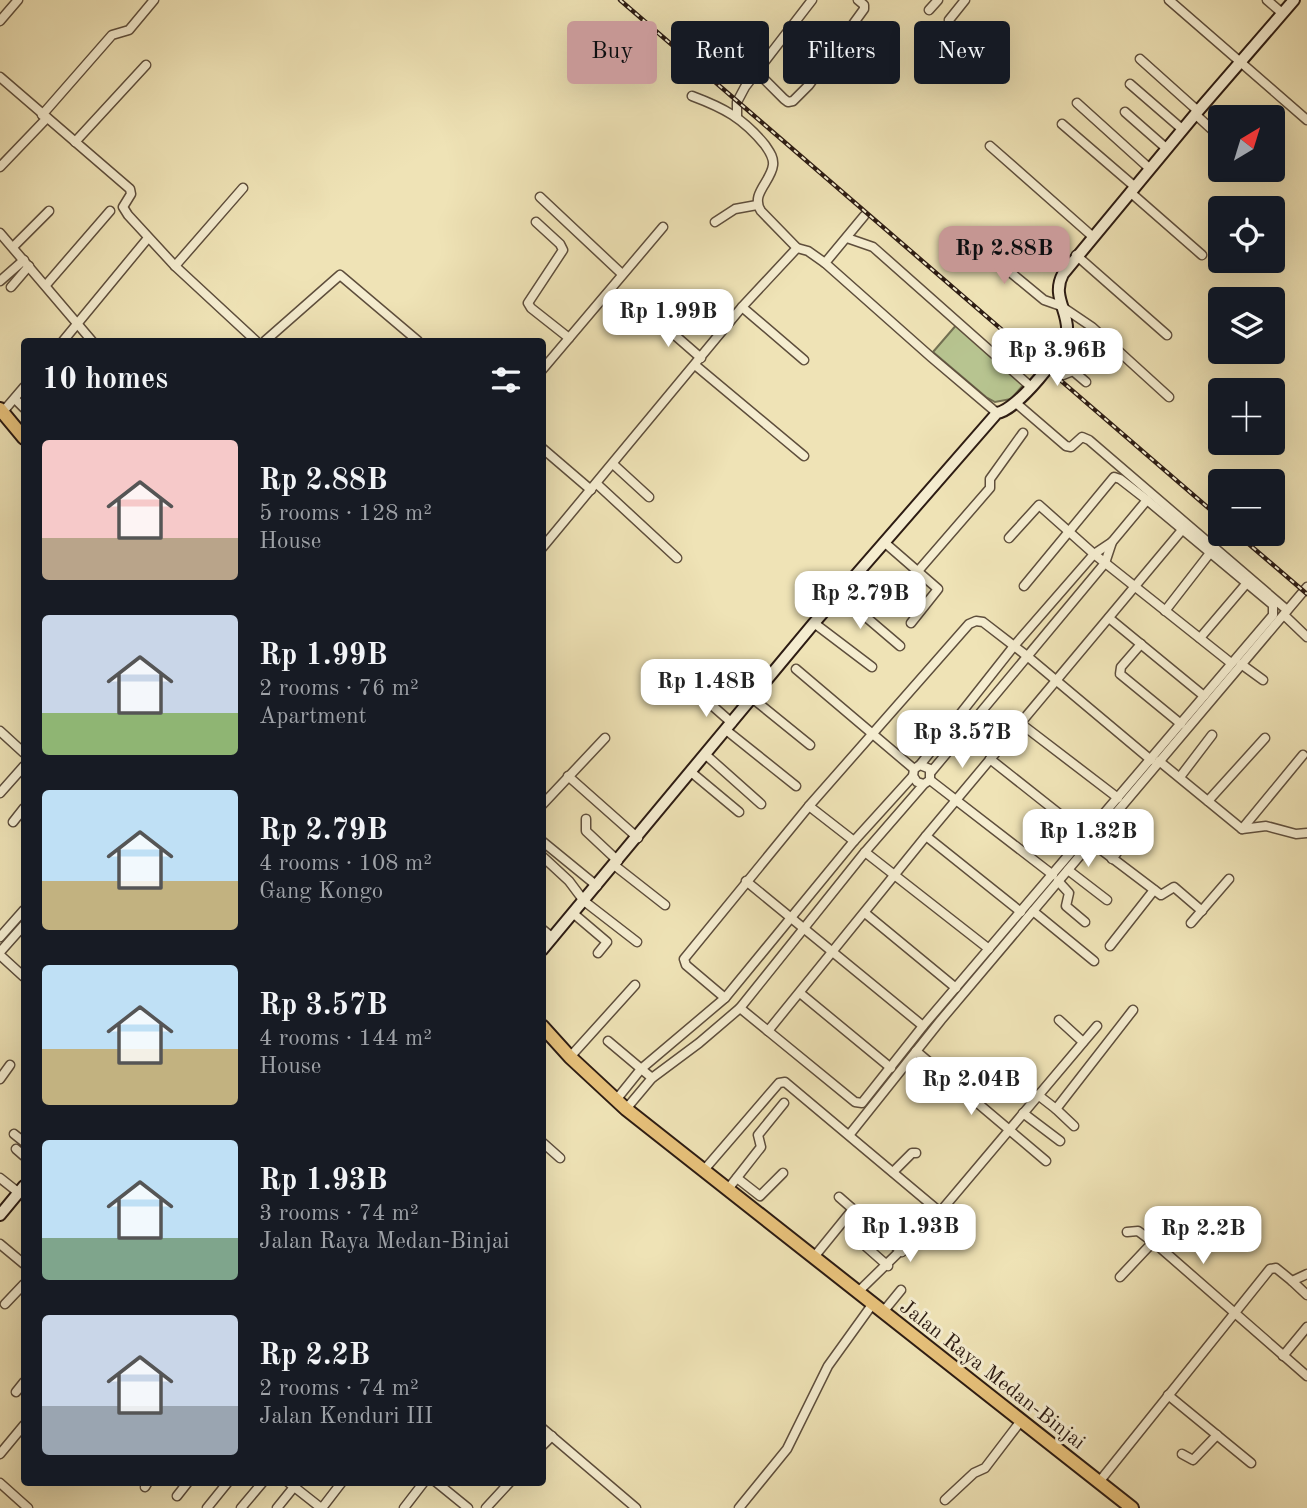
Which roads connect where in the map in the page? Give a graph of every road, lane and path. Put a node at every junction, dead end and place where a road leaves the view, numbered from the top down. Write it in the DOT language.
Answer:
graph roads {
  1 [pos="18,0"];
  2 [pos="154,0"];
  3 [pos="812,0"];
  4 [pos="859,0"];
  5 [pos="938,0"];
  6 [pos="965,0"];
  7 [pos="1169,0"];
  8 [pos="1267,0"];
  9 [pos="1294,0"];
  10 [pos="929,10"];
  11 [pos="1282,13"];
  12 [pos="949,20"];
  13 [pos="0,21"];
  14 [pos="769,57"];
  15 [pos="1140,59"];
  16 [pos="1240,62"];
  17 [pos="146,65"];
  18 [pos="0,77"];
  19 [pos="769,83"];
  20 [pos="748,84"];
  21 [pos="1130,84"];
  22 [pos="692,96"];
  23 [pos="1077,103"];
  24 [pos="1125,112"];
  25 [pos="1196,112"];
  26 [pos="737,116"];
  27 [pos="45,117"];
  28 [pos="1307,120"];
  29 [pos="1062,124"];
  30 [pos="1208,124"];
  31 [pos="1182,129"];
  32 [pos="75,142"];
  33 [pos="990,146"];
  34 [pos="1166,148"];
  35 [pos="0,167"];
  36 [pos="1149,168"];
  37 [pos="243,188"];
  38 [pos="1132,189"];
  39 [pos="540,197"];
  40 [pos="757,205"];
  41 [pos="49,211"];
  42 [pos="110,211"];
  43 [pos="864,216"];
  44 [pos="536,222"];
  45 [pos="715,222"];
  46 [pos="663,227"];
  47 [pos="963,233"];
  48 [pos="1092,236"];
  49 [pos="1,237"];
  50 [pos="148,238"];
  51 [pos="847,238"];
  52 [pos="13,247"];
  53 [pos="797,248"];
  54 [pos="1076,255"];
  55 [pos="1202,255"];
  56 [pos="26,263"];
  57 [pos="825,263"];
  58 [pos="175,266"];
  59 [pos="622,274"];
  60 [pos="0,281"];
  61 [pos="46,285"];
  62 [pos="11,287"];
  63 [pos="1060,306"];
  64 [pos="742,307"];
  65 [pos="654,317"];
  66 [pos="77,324"];
  67 [pos="1167,335"];
  68 [pos="65,338"];
  69 [pos="89,338"];
  70 [pos="253,338"];
  71 [pos="268,338"];
  72 [pos="414,338"];
  73 [pos="569,338"];
  74 [pos="804,360"];
  75 [pos="698,361"];
  76 [pos="1050,363"];
  77 [pos="546,365"];
  78 [pos="1086,382"];
  79 [pos="1031,387"];
  80 [pos="21,391"];
  81 [pos="1169,397"];
  82 [pos="15,398"];
  83 [pos="1016,403"];
  84 [pos="21,405"];
  85 [pos="997,413"];
  86 [pos="1,414"];
  87 [pos="1023,433"];
  88 [pos="21,435"];
  89 [pos="21,443"];
  90 [pos="546,452"];
  91 [pos="804,456"];
  92 [pos="613,464"];
  93 [pos="594,487"];
  94 [pos="649,497"];
  95 [pos="1147,500"];
  96 [pos="1182,530"];
  97 [pos="1069,531"];
  98 [pos="1009,538"];
  99 [pos="884,542"];
  100 [pos="1112,542"];
  101 [pos="546,543"];
  102 [pos="1210,553"];
  103 [pos="1094,554"];
  104 [pos="677,558"];
  105 [pos="1105,563"];
  106 [pos="919,570"];
  107 [pos="1246,584"];
  108 [pos="1024,586"];
  109 [pos="1135,587"];
  110 [pos="1307,587"];
  111 [pos="839,594"];
  112 [pos="886,608"];
  113 [pos="1165,611"];
  114 [pos="1285,613"];
  115 [pos="1109,618"];
  116 [pos="814,623"];
  117 [pos="911,623"];
  118 [pos="1307,637"];
  119 [pos="1200,638"];
  120 [pos="1141,644"];
  121 [pos="900,646"];
  122 [pos="1014,646"];
  123 [pos="1027,656"];
  124 [pos="1231,663"];
  125 [pos="1241,664"];
  126 [pos="872,667"];
  127 [pos="796,669"];
  128 [pos="1056,680"];
  129 [pos="1263,680"];
  130 [pos="699,694"];
  131 [pos="1204,696"];
  132 [pos="752,698"];
  133 [pos="1020,723"];
  134 [pos="1181,724"];
  135 [pos="729,726"];
  136 [pos="0,731"];
  137 [pos="872,734"];
  138 [pos="1212,734"];
  139 [pos="605,738"];
  140 [pos="1265,738"];
  141 [pos="810,745"];
  142 [pos="21,746"];
  143 [pos="706,755"];
  144 [pos="1303,755"];
  145 [pos="990,759"];
  146 [pos="1155,761"];
  147 [pos="21,769"];
  148 [pos="916,770"];
  149 [pos="691,772"];
  150 [pos="568,776"];
  151 [pos="1180,777"];
  152 [pos="928,779"];
  153 [pos="796,786"];
  154 [pos="0,793"];
  155 [pos="1118,798"];
  156 [pos="956,800"];
  157 [pos="546,801"];
  158 [pos="1208,801"];
  159 [pos="761,804"];
  160 [pos="809,806"];
  161 [pos="21,812"];
  162 [pos="739,812"];
  163 [pos="586,819"];
  164 [pos="1142,820"];
  165 [pos="13,822"];
  166 [pos="1242,829"];
  167 [pos="1307,833"];
  168 [pos="926,836"];
  169 [pos="638,838"];
  170 [pos="1089,839"];
  171 [pos="854,841"];
  172 [pos="546,844"];
  173 [pos="865,852"];
  174 [pos="1112,859"];
  175 [pos="546,860"];
  176 [pos="616,863"];
  177 [pos="1068,870"];
  178 [pos="895,875"];
  179 [pos="1055,878"];
  180 [pos="1229,879"];
  181 [pos="746,881"];
  182 [pos="597,886"];
  183 [pos="1154,890"];
  184 [pos="1107,900"];
  185 [pos="584,901"];
  186 [pos="665,905"];
  187 [pos="1033,911"];
  188 [pos="1202,911"];
  189 [pos="1021,912"];
  190 [pos="21,913"];
  191 [pos="865,913"];
  192 [pos="574,914"];
  193 [pos="790,918"];
  194 [pos="1085,922"];
  195 [pos="1191,923"];
  196 [pos="21,929"];
  197 [pos="804,929"];
  198 [pos="546,933"];
  199 [pos="0,937"];
  200 [pos="553,939"];
  201 [pos="638,942"];
  202 [pos="546,946"];
  203 [pos="1110,946"];
  204 [pos="989,949"];
  205 [pos="831,952"];
  206 [pos="598,953"];
  207 [pos="0,954"];
  208 [pos="1094,961"];
  209 [pos="21,974"];
  210 [pos="635,985"];
  211 [pos="956,988"];
  212 [pos="800,992"];
  213 [pos="725,998"];
  214 [pos="740,1008"];
  215 [pos="1133,1010"];
  216 [pos="1059,1020"];
  217 [pos="923,1026"];
  218 [pos="1097,1026"];
  219 [pos="546,1031"];
  220 [pos="768,1031"];
  221 [pos="546,1040"];
  222 [pos="608,1041"];
  223 [pos="1083,1042"];
  224 [pos="915,1051"];
  225 [pos="570,1058"];
  226 [pos="10,1065"];
  227 [pos="891,1068"];
  228 [pos="641,1069"];
  229 [pos="652,1078"];
  230 [pos="0,1079"];
  231 [pos="1038,1095"];
  232 [pos="784,1103"];
  233 [pos="621,1105"];
  234 [pos="1056,1109"];
  235 [pos="1023,1113"];
  236 [pos="1074,1126"];
  237 [pos="1009,1129"];
  238 [pos="14,1134"];
  239 [pos="850,1134"];
  240 [pos="21,1140"];
  241 [pos="1060,1141"];
  242 [pos="546,1146"];
  243 [pos="16,1149"];
  244 [pos="21,1153"];
  245 [pos="916,1153"];
  246 [pos="560,1158"];
  247 [pos="1046,1161"];
  248 [pos="704,1170"];
  249 [pos="783,1172"];
  250 [pos="893,1172"];
  251 [pos="0,1178"];
  252 [pos="737,1178"];
  253 [pos="21,1189"];
  254 [pos="728,1189"];
  255 [pos="21,1191"];
  256 [pos="839,1196"];
  257 [pos="853,1209"];
  258 [pos="940,1212"];
  259 [pos="0,1215"];
  260 [pos="865,1220"];
  261 [pos="1127,1232"];
  262 [pos="1153,1242"];
  263 [pos="0,1244"];
  264 [pos="902,1252"];
  265 [pos="814,1257"];
  266 [pos="21,1262"];
  267 [pos="888,1266"];
  268 [pos="1307,1274"];
  269 [pos="1120,1277"];
  270 [pos="1292,1281"];
  271 [pos="21,1286"];
  272 [pos="901,1290"];
  273 [pos="858,1292"];
  274 [pos="1307,1295"];
  275 [pos="5,1304"];
  276 [pos="869,1309"];
  277 [pos="883,1312"];
  278 [pos="1236,1313"];
  279 [pos="1307,1327"];
  280 [pos="1283,1356"];
  281 [pos="1307,1376"];
  282 [pos="21,1386"];
  283 [pos="16,1392"];
  284 [pos="1168,1395"];
  285 [pos="1017,1426"];
  286 [pos="21,1429"];
  287 [pos="546,1431"];
  288 [pos="1217,1435"];
  289 [pos="552,1436"];
  290 [pos="546,1442"];
  291 [pos="0,1454"];
  292 [pos="1182,1454"];
  293 [pos="1251,1463"];
  294 [pos="1099,1482"];
  295 [pos="0,1483"];
  296 [pos="185,1486"];
  297 [pos="225,1486"];
  298 [pos="260,1486"];
  299 [pos="292,1486"];
  300 [pos="295,1486"];
  301 [pos="339,1486"];
  302 [pos="421,1486"];
  303 [pos="441,1486"];
  304 [pos="506,1486"];
  305 [pos="177,1496"];
  306 [pos="945,1500"];
  307 [pos="28,1508"];
  308 [pos="207,1508"];
  309 [pos="242,1508"];
  310 [pos="277,1508"];
  311 [pos="321,1508"];
  312 [pos="404,1508"];
  313 [pos="468,1508"];
  314 [pos="486,1508"];
  315 [pos="636,1508"];
  316 [pos="739,1508"];
  317 [pos="1122,1508"];
  318 [pos="1132,1508"];
  1 -- 13 [label="street"];
  2 -- 27 [label="street"];
  3 -- 14 [label="street"];
  4 -- 19 [label="street"];
  5 -- 10 [label="street"];
  6 -- 12 [label="street"];
  7 -- 16 [label="street"];
  8 -- 11 [label="street"];
  9 -- 11 [label="main road"];
  11 -- 16 [label="main road"];
  15 -- 25 [label="street"];
  16 -- 25 [label="main road"];
  16 -- 28 [label="street"];
  17 -- 32 [label="street"];
  18 -- 27 [label="street"];
  20 -- 26 [label="street"];
  21 -- 31 [label="street"];
  22 -- 26 [label="street"];
  23 -- 36 [label="street"];
  24 -- 34 [label="street"];
  25 -- 30 [label="street"];
  25 -- 31 [label="main road"];
  26 -- 40 [label="street"];
  27 -- 32 [label="street"];
  27 -- 35 [label="street"];
  29 -- 38 [label="street"];
  31 -- 34 [label="main road"];
  32 -- 50 [label="street"];
  33 -- 48 [label="street"];
  34 -- 36 [label="main road"];
  36 -- 38 [label="main road"];
  37 -- 58 [label="street"];
  38 -- 48 [label="main road"];
  38 -- 55 [label="street"];
  39 -- 59 [label="street"];
  40 -- 45 [label="street"];
  40 -- 53 [label="street"];
  41 -- 52 [label="street"];
  42 -- 61 [label="street"];
  43 -- 51 [label="street"];
  44 -- 73 [label="street"];
  46 -- 59 [label="street"];
  47 -- 63 [label="street"];
  48 -- 54 [label="main road"];
  49 -- 52 [label="street"];
  50 -- 58 [label="street"];
  50 -- 66 [label="street"];
  51 -- 57 [label="street"];
  51 -- 79 [label="street"];
  52 -- 56 [label="street"];
  53 -- 57 [label="street"];
  53 -- 64 [label="street"];
  54 -- 63 [label="main road"];
  54 -- 67 [label="street"];
  56 -- 60 [label="street"];
  56 -- 61 [label="street"];
  56 -- 62 [label="street"];
  57 -- 85 [label="street"];
  58 -- 70 [label="street"];
  59 -- 73 [label="street"];
  61 -- 66 [label="street"];
  63 -- 76 [label="main road"];
  63 -- 81 [label="street"];
  64 -- 74 [label="street"];
  64 -- 75 [label="street"];
  65 -- 75 [label="street"];
  66 -- 68 [label="street"];
  66 -- 69 [label="street"];
  71 -- 72 [label="street"];
  73 -- 77 [label="street"];
  75 -- 91 [label="street"];
  75 -- 92 [label="street"];
  76 -- 78 [label="street"];
  76 -- 79 [label="main road"];
  79 -- 83 [label="main road"];
  80 -- 82 [label="street"];
  82 -- 84 [label="street"];
  82 -- 86 [label="street"];
  83 -- 85 [label="main road"];
  83 -- 114 [label="street"];
  85 -- 99 [label="main road"];
  86 -- 88 [label="highway"];
  86 -- 89 [label="highway"];
  87 -- 106 [label="street"];
  90 -- 93 [label="street"];
  92 -- 93 [label="street"];
  92 -- 94 [label="street"];
  93 -- 101 [label="street"];
  93 -- 104 [label="street"];
  95 -- 96 [label="street"];
  95 -- 97 [label="street"];
  95 -- 100 [label="street"];
  96 -- 102 [label="street"];
  96 -- 109 [label="street"];
  97 -- 98 [label="street"];
  97 -- 103 [label="street"];
  97 -- 108 [label="street"];
  99 -- 106 [label="street"];
  99 -- 111 [label="main road"];
  100 -- 103 [label="street"];
  100 -- 105 [label="street"];
  102 -- 107 [label="street"];
  102 -- 113 [label="street"];
  103 -- 105 [label="street"];
  103 -- 122 [label="street"];
  105 -- 109 [label="street"];
  105 -- 123 [label="street"];
  106 -- 112 [label="street"];
  106 -- 117 [label="street"];
  107 -- 119 [label="street"];
  107 -- 124 [label="street"];
  109 -- 113 [label="street"];
  109 -- 115 [label="street"];
  110 -- 114 [label="street"];
  111 -- 116 [label="main road"];
  111 -- 121 [label="street"];
  113 -- 119 [label="street"];
  114 -- 118 [label="street"];
  114 -- 125 [label="street"];
  115 -- 120 [label="street"];
  115 -- 128 [label="street"];
  116 -- 126 [label="street"];
  116 -- 132 [label="main road"];
  119 -- 124 [label="street"];
  120 -- 131 [label="street"];
  120 -- 134 [label="street"];
  122 -- 123 [label="street"];
  122 -- 137 [label="street"];
  122 -- 148 [label="street"];
  123 -- 128 [label="street"];
  123 -- 152 [label="street"];
  124 -- 131 [label="street"];
  125 -- 129 [label="street"];
  125 -- 146 [label="street"];
  127 -- 137 [label="street"];
  128 -- 133 [label="street"];
  128 -- 146 [label="street"];
  130 -- 135 [label="street"];
  131 -- 134 [label="street"];
  132 -- 135 [label="main road"];
  132 -- 141 [label="street"];
  133 -- 145 [label="street"];
  133 -- 155 [label="street"];
  134 -- 146 [label="street"];
  135 -- 143 [label="main road"];
  135 -- 153 [label="street"];
  136 -- 142 [label="street"];
  137 -- 148 [label="street"];
  137 -- 160 [label="street"];
  138 -- 151 [label="street"];
  139 -- 150 [label="street"];
  140 -- 158 [label="street"];
  143 -- 149 [label="main road"];
  143 -- 159 [label="street"];
  144 -- 166 [label="street"];
  145 -- 156 [label="street"];
  145 -- 170 [label="street"];
  146 -- 151 [label="street"];
  146 -- 155 [label="street"];
  146 -- 170 [label="street"];
  147 -- 154 [label="street"];
  148 -- 152 [label="street"];
  148 -- 152 [label="street"];
  148 -- 171 [label="street"];
  149 -- 162 [label="street"];
  149 -- 169 [label="main road"];
  150 -- 157 [label="street"];
  150 -- 169 [label="street"];
  151 -- 158 [label="street"];
  152 -- 156 [label="street"];
  152 -- 173 [label="street"];
  155 -- 170 [label="street"];
  156 -- 168 [label="street"];
  156 -- 179 [label="street"];
  158 -- 166 [label="street"];
  160 -- 171 [label="street"];
  160 -- 181 [label="street"];
  161 -- 165 [label="street"];
  163 -- 176 [label="street"];
  164 -- 174 [label="street"];
  166 -- 167 [label="street"];
  168 -- 178 [label="street"];
  168 -- 189 [label="street"];
  169 -- 176 [label="main road"];
  170 -- 174 [label="street"];
  170 -- 177 [label="street"];
  170 -- 179 [label="street"];
  171 -- 193 [label="street"];
  172 -- 182 [label="street"];
  173 -- 178 [label="street"];
  173 -- 197 [label="street"];
  174 -- 183 [label="street"];
  175 -- 185 [label="street"];
  176 -- 182 [label="main road"];
  176 -- 186 [label="street"];
  177 -- 179 [label="street"];
  177 -- 184 [label="street"];
  178 -- 191 [label="street"];
  178 -- 204 [label="street"];
  179 -- 187 [label="street"];
  179 -- 189 [label="street"];
  179 -- 194 [label="street"];
  180 -- 188 [label="street"];
  181 -- 193 [label="street"];
  181 -- 213 [label="street"];
  182 -- 185 [label="main road"];
  183 -- 188 [label="street"];
  183 -- 203 [label="street"];
  185 -- 192 [label="main road"];
  185 -- 201 [label="street"];
  187 -- 208 [label="street"];
  187 -- 224 [label="street"];
  188 -- 195 [label="street"];
  189 -- 204 [label="street"];
  190 -- 199 [label="street"];
  191 -- 205 [label="street"];
  191 -- 211 [label="street"];
  192 -- 200 [label="main road"];
  192 -- 206 [label="street"];
  193 -- 197 [label="street"];
  193 -- 213 [label="street"];
  196 -- 207 [label="street"];
  197 -- 205 [label="street"];
  197 -- 214 [label="street"];
  198 -- 200 [label="street"];
  200 -- 202 [label="main road"];
  204 -- 211 [label="street"];
  205 -- 212 [label="street"];
  205 -- 217 [label="street"];
  207 -- 209 [label="street"];
  210 -- 225 [label="street"];
  211 -- 217 [label="street"];
  212 -- 220 [label="street"];
  212 -- 227 [label="street"];
  213 -- 228 [label="street"];
  214 -- 220 [label="street"];
  214 -- 229 [label="street"];
  215 -- 234 [label="street"];
  216 -- 223 [label="street"];
  217 -- 227 [label="street"];
  218 -- 223 [label="street"];
  219 -- 225 [label="highway, Jalan Raya Medan-Binjai"];
  220 -- 227 [label="street"];
  221 -- 276 [label="highway, Jalan Raya Medan-Binjai"];
  222 -- 228 [label="street"];
  223 -- 231 [label="street"];
  224 -- 237 [label="street"];
  224 -- 239 [label="street"];
  225 -- 233 [label="highway, Jalan Raya Medan-Binjai"];
  226 -- 230 [label="street"];
  228 -- 229 [label="street"];
  228 -- 233 [label="street"];
  229 -- 233 [label="street"];
  231 -- 234 [label="street"];
  231 -- 235 [label="street"];
  232 -- 252 [label="street"];
  233 -- 248 [label="highway, Jalan Raya Medan-Binjai"];
  234 -- 236 [label="street"];
  235 -- 237 [label="street"];
  235 -- 241 [label="street"];
  237 -- 247 [label="street"];
  237 -- 258 [label="street"];
  238 -- 240 [label="street"];
  239 -- 248 [label="street"];
  239 -- 250 [label="street"];
  242 -- 246 [label="street"];
  243 -- 244 [label="street"];
  245 -- 250 [label="street"];
  248 -- 254 [label="highway, Jalan Raya Medan-Binjai"];
  249 -- 252 [label="street"];
  250 -- 258 [label="street"];
  251 -- 253 [label="street"];
  252 -- 254 [label="street"];
  254 -- 265 [label="highway, Jalan Raya Medan-Binjai"];
  255 -- 259 [label="main road"];
  256 -- 257 [label="street"];
  257 -- 260 [label="street"];
  257 -- 265 [label="street"];
  258 -- 264 [label="street"];
  260 -- 264 [label="street"];
  260 -- 267 [label="street"];
  261 -- 262 [label="street"];
  262 -- 269 [label="street"];
  262 -- 278 [label="street"];
  263 -- 266 [label="street"];
  264 -- 267 [label="street"];
  265 -- 273 [label="highway, Jalan Raya Medan-Binjai"];
  267 -- 273 [label="street"];
  268 -- 270 [label="street"];
  270 -- 274 [label="street"];
  270 -- 278 [label="street"];
  271 -- 275 [label="street"];
  272 -- 277 [label="street"];
  273 -- 277 [label="highway, Jalan Raya Medan-Binjai"];
  276 -- 285 [label="highway, Jalan Raya Medan-Binjai"];
  276 -- 316 [label="street"];
  277 -- 294 [label="highway, Jalan Raya Medan-Binjai"];
  278 -- 280 [label="street"];
  278 -- 284 [label="street"];
  279 -- 280 [label="street"];
  280 -- 281 [label="street"];
  282 -- 283 [label="street"];
  284 -- 288 [label="street"];
  284 -- 294 [label="street"];
  285 -- 306 [label="street"];
  285 -- 317 [label="highway, Jalan Raya Medan-Binjai"];
  286 -- 291 [label="street"];
  287 -- 289 [label="street"];
  288 -- 292 [label="street"];
  288 -- 293 [label="street"];
  289 -- 290 [label="street"];
  289 -- 315 [label="street"];
  294 -- 318 [label="highway, Jalan Raya Medan-Binjai"];
  295 -- 307 [label="street"];
  296 -- 305 [label="street"];
  297 -- 308 [label="street"];
  298 -- 309 [label="street"];
  299 -- 310 [label="street"];
  300 -- 311 [label="street"];
  301 -- 311 [label="street"];
  302 -- 312 [label="street"];
  303 -- 313 [label="street"];
  304 -- 314 [label="street"];
}
